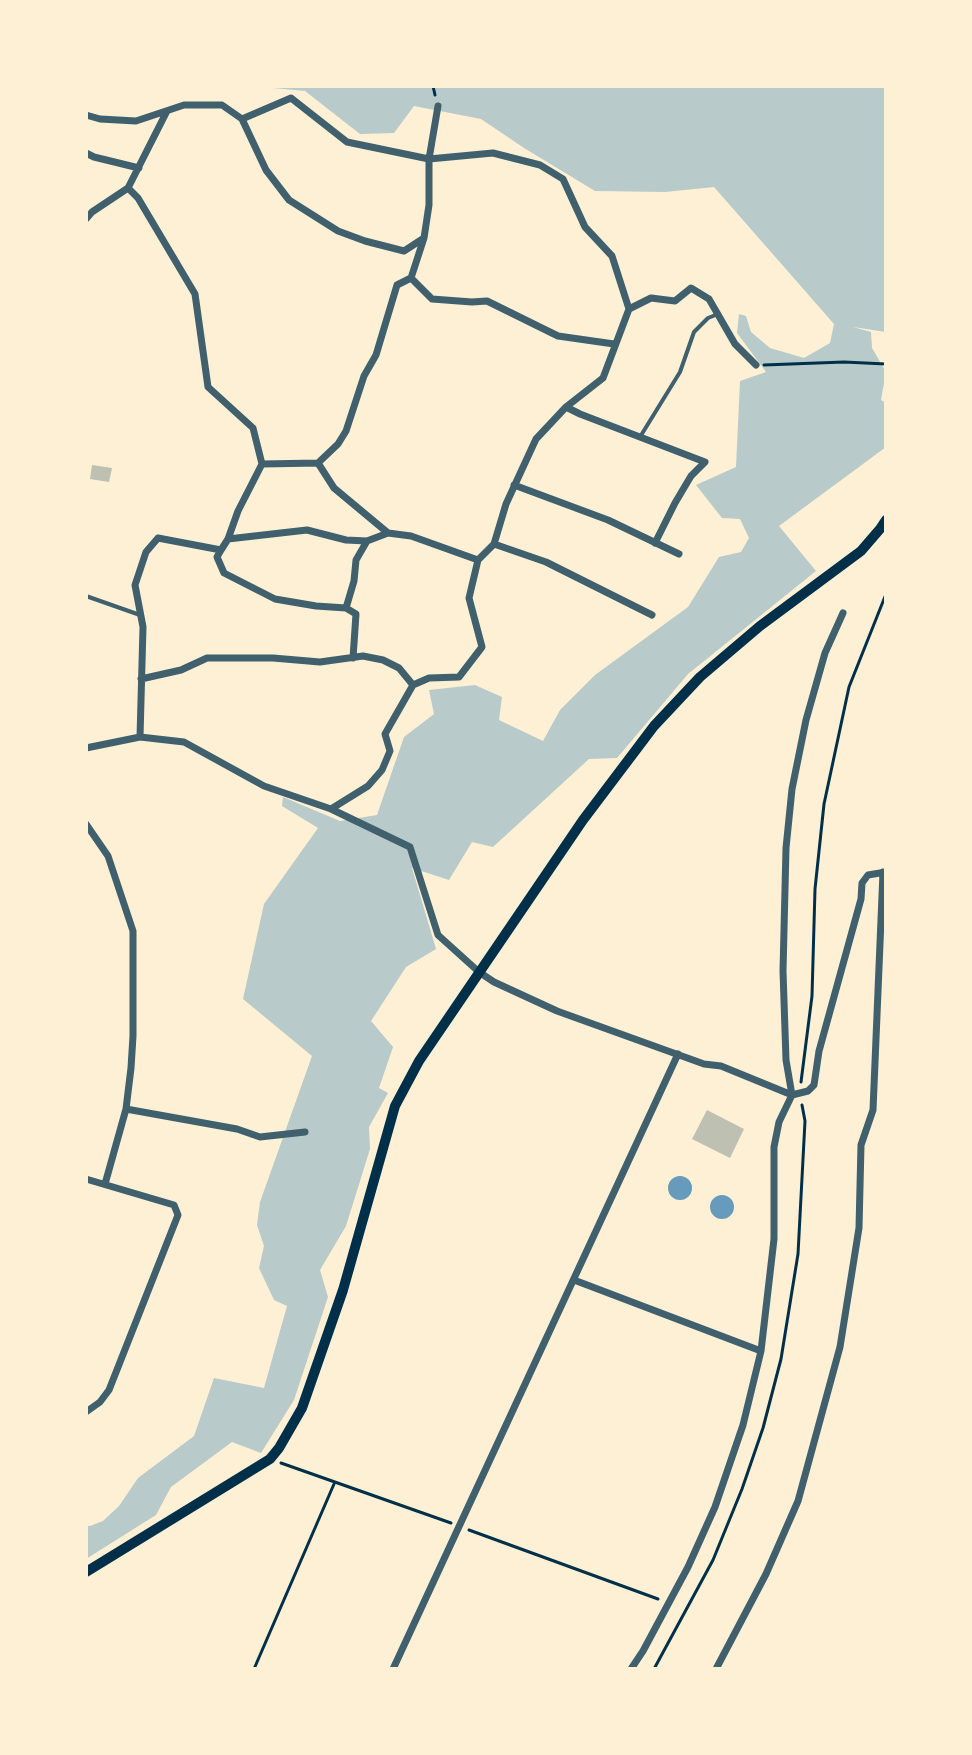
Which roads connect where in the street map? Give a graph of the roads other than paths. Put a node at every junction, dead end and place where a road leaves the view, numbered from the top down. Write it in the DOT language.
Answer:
graph roads {
  1 [pos="438,106"];
  2 [pos="167,111"];
  3 [pos="86,115"];
  4 [pos="242,119"];
  5 [pos="86,153"];
  6 [pos="429,159"];
  7 [pos="139,168"];
  8 [pos="128,188"];
  9 [pos="86,219"];
  10 [pos="424,238"];
  11 [pos="411,278"];
  12 [pos="629,309"];
  13 [pos="718,314"];
  14 [pos="614,344"];
  15 [pos="756,365"];
  16 [pos="566,407"];
  17 [pos="640,437"];
  18 [pos="318,463"];
  19 [pos="262,464"];
  20 [pos="514,485"];
  21 [pos="886,520"];
  22 [pos="388,533"];
  23 [pos="228,539"];
  24 [pos="367,541"];
  25 [pos="655,543"];
  26 [pos="494,544"];
  27 [pos="221,550"];
  28 [pos="679,554"];
  29 [pos="478,560"];
  30 [pos="86,596"];
  31 [pos="346,608"];
  32 [pos="843,613"];
  33 [pos="141,615"];
  34 [pos="652,615"];
  35 [pos="353,658"];
  36 [pos="141,679"];
  37 [pos="413,685"];
  38 [pos="140,737"];
  39 [pos="86,748"];
  40 [pos="331,809"];
  41 [pos="86,824"];
  42 [pos="884,872"];
  43 [pos="479,972"];
  44 [pos="678,1054"];
  45 [pos="792,1095"];
  46 [pos="126,1109"];
  47 [pos="305,1132"];
  48 [pos="86,1179"];
  49 [pos="105,1184"];
  50 [pos="574,1280"];
  51 [pos="761,1351"];
  52 [pos="86,1412"];
  53 [pos="86,1572"];
  54 [pos="393,1669"];
  55 [pos="631,1669"];
  56 [pos="716,1669"];
  1 -- 6 [label="street"];
  2 -- 3 [label="street"];
  2 -- 4 [label="street"];
  2 -- 7 [label="street"];
  4 -- 6 [label="street"];
  4 -- 10 [label="street"];
  5 -- 7 [label="street"];
  6 -- 10 [label="street"];
  6 -- 12 [label="street"];
  7 -- 8 [label="street"];
  8 -- 9 [label="street"];
  8 -- 19 [label="street"];
  10 -- 11 [label="street"];
  11 -- 14 [label="street"];
  11 -- 18 [label="street"];
  12 -- 13 [label="street"];
  12 -- 14 [label="street"];
  13 -- 15 [label="street"];
  13 -- 17 [label="lane"];
  14 -- 16 [label="street"];
  16 -- 17 [label="street"];
  16 -- 20 [label="street"];
  17 -- 25 [label="street"];
  18 -- 19 [label="street"];
  18 -- 22 [label="street"];
  19 -- 23 [label="street"];
  20 -- 25 [label="street"];
  20 -- 26 [label="street"];
  21 -- 43 [label="main road"];
  22 -- 24 [label="street"];
  22 -- 29 [label="street"];
  23 -- 24 [label="street"];
  23 -- 27 [label="street"];
  24 -- 31 [label="street"];
  25 -- 28 [label="street"];
  26 -- 29 [label="street"];
  26 -- 34 [label="street"];
  27 -- 31 [label="street"];
  27 -- 33 [label="street"];
  29 -- 37 [label="street"];
  30 -- 33 [label="lane"];
  31 -- 35 [label="street"];
  32 -- 45 [label="street"];
  33 -- 36 [label="street"];
  35 -- 36 [label="street"];
  35 -- 37 [label="street"];
  36 -- 38 [label="street"];
  37 -- 40 [label="street"];
  38 -- 39 [label="street"];
  38 -- 40 [label="street"];
  40 -- 43 [label="street"];
  41 -- 46 [label="street"];
  42 -- 45 [label="street"];
  42 -- 56 [label="street"];
  43 -- 44 [label="street"];
  43 -- 53 [label="main road"];
  44 -- 45 [label="street"];
  44 -- 50 [label="street"];
  45 -- 51 [label="street"];
  46 -- 47 [label="street"];
  46 -- 49 [label="street"];
  48 -- 49 [label="street"];
  49 -- 52 [label="street"];
  50 -- 51 [label="street"];
  50 -- 54 [label="street"];
  51 -- 55 [label="street"];
}
